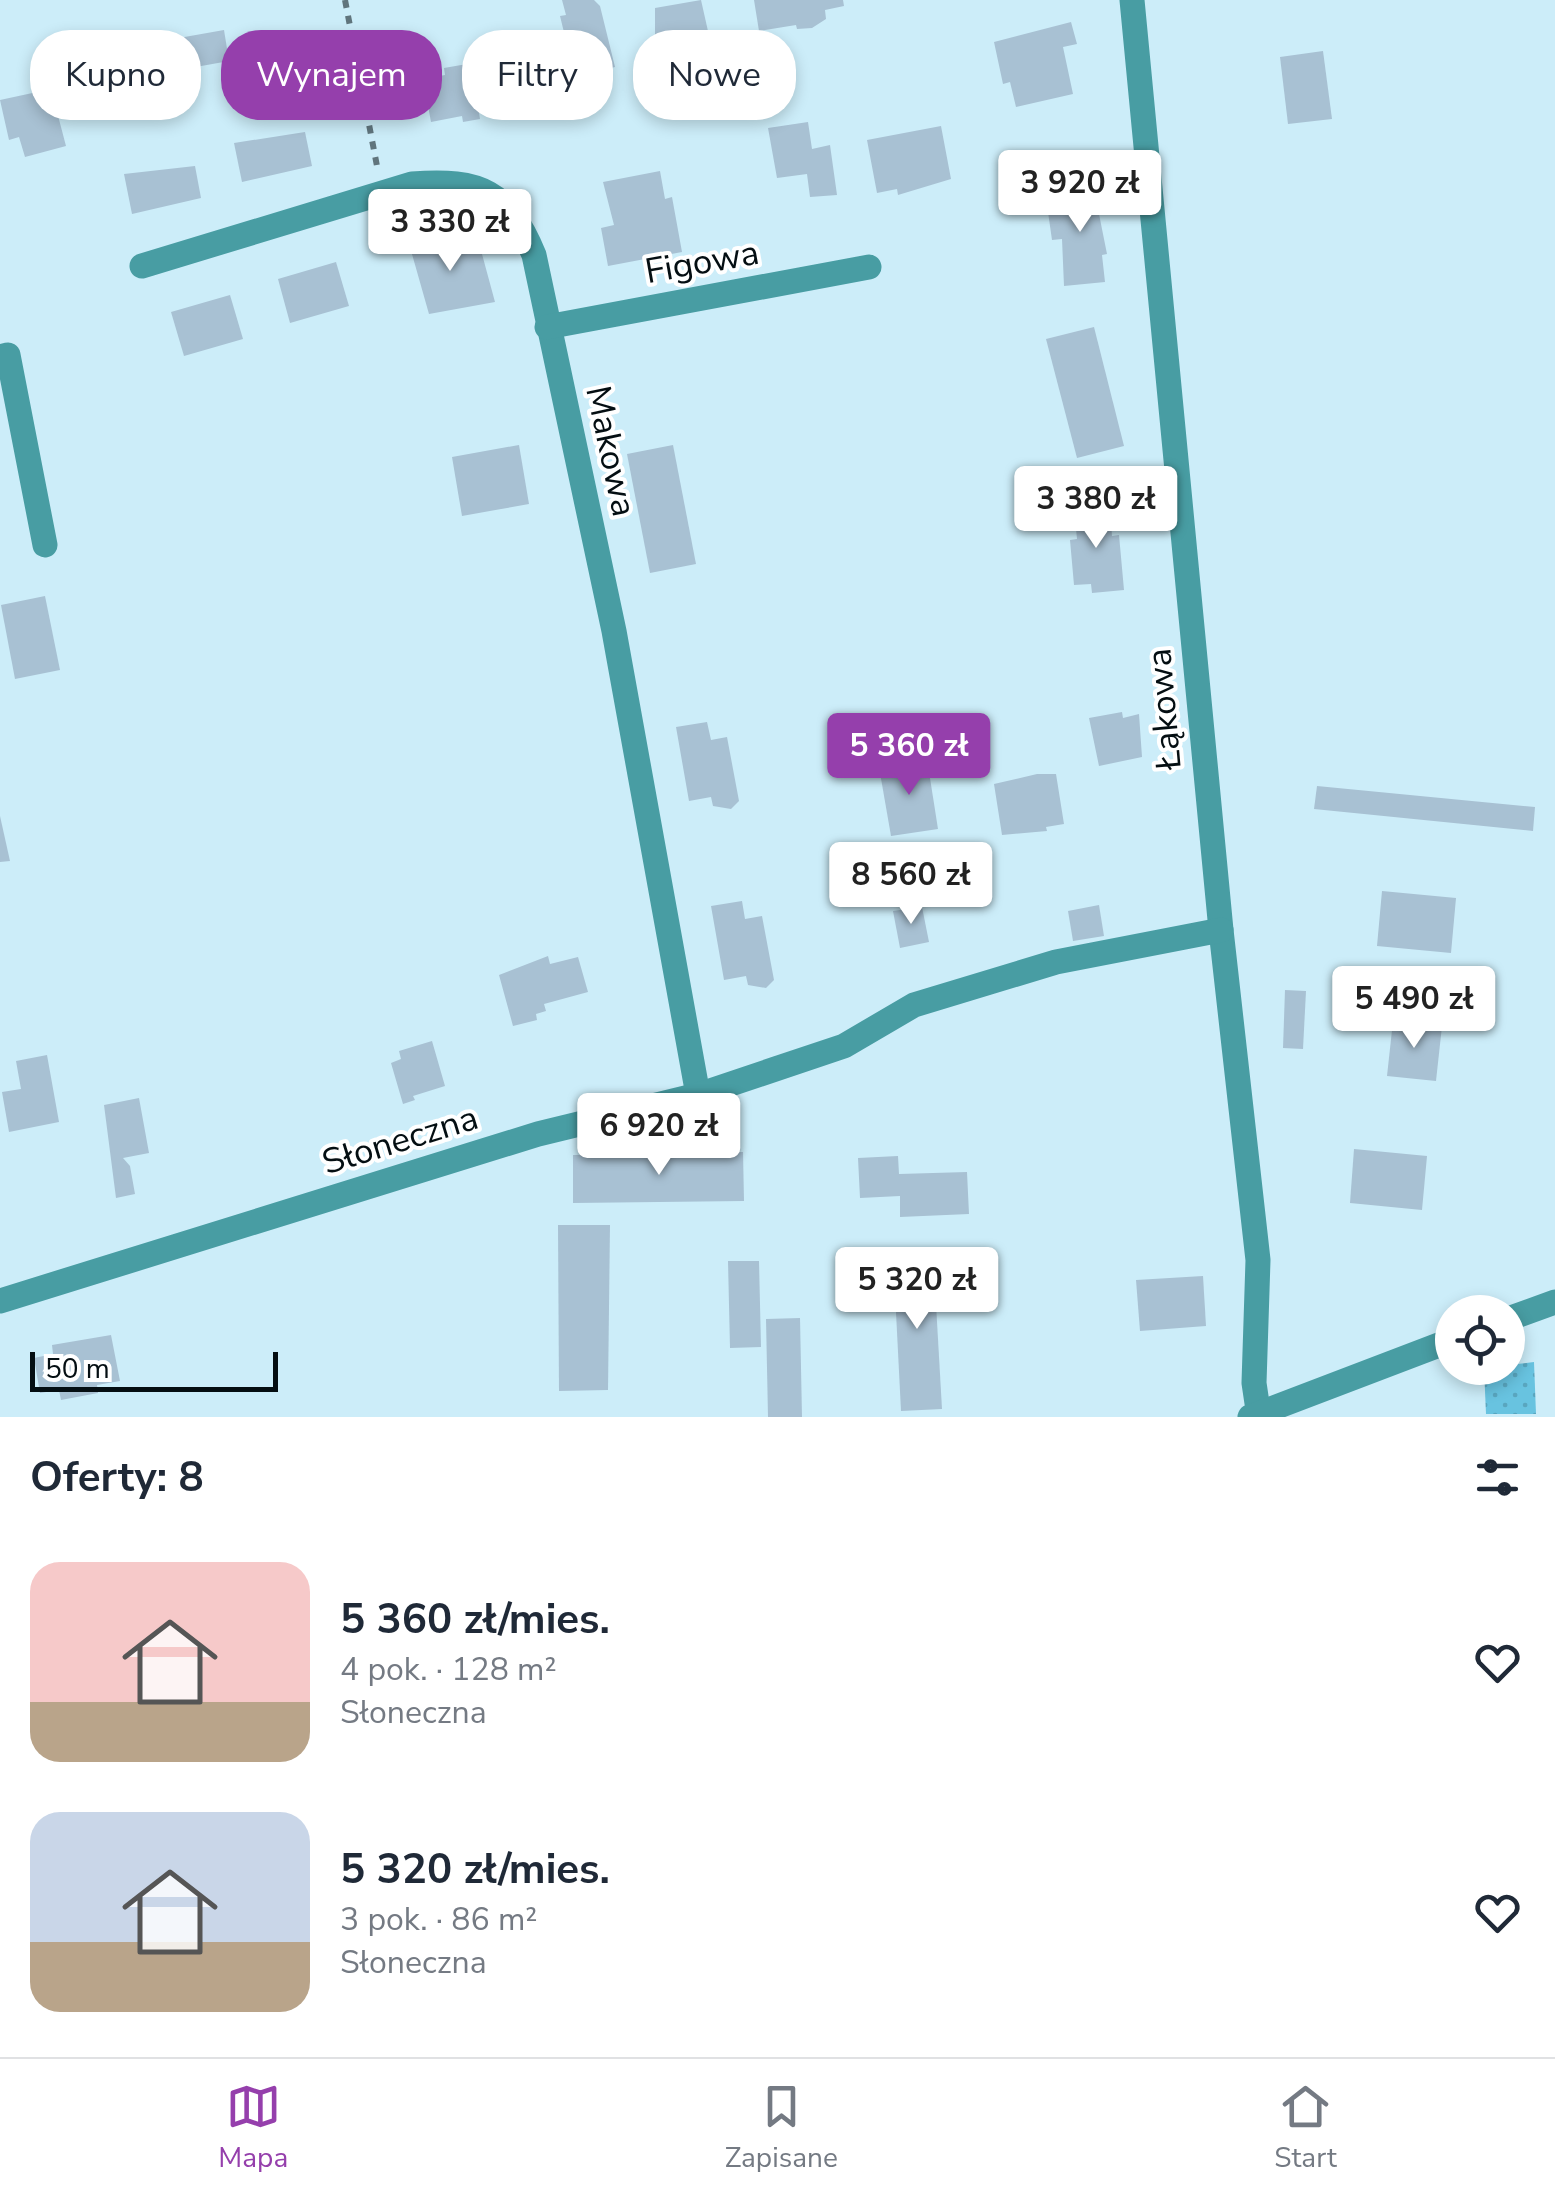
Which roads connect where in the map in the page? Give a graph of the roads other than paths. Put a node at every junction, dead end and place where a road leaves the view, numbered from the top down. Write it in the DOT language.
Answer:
graph roads {
  1 [pos="1132,0"];
  2 [pos="142,266"];
  3 [pos="869,267"];
  4 [pos="547,326"];
  5 [pos="0,357"];
  6 [pos="45,545"];
  7 [pos="1220,930"];
  8 [pos="698,1095"];
  9 [pos="0,1300"];
  10 [pos="1555,1302"];
  11 [pos="1525,1313"];
  12 [pos="1435,1346"];
  13 [pos="1254,1414"];
  1 -- 7 [label="street, Łąkowa"];
  2 -- 4 [label="street, Makowa"];
  3 -- 4 [label="street, Figowa"];
  4 -- 8 [label="street, Makowa"];
  5 -- 6 [label="street"];
  7 -- 8 [label="street, Słoneczna"];
  7 -- 13 [label="street, Łąkowa"];
  8 -- 9 [label="street, Słoneczna"];
  10 -- 11 [label="street"];
  12 -- 13 [label="street"];
}
